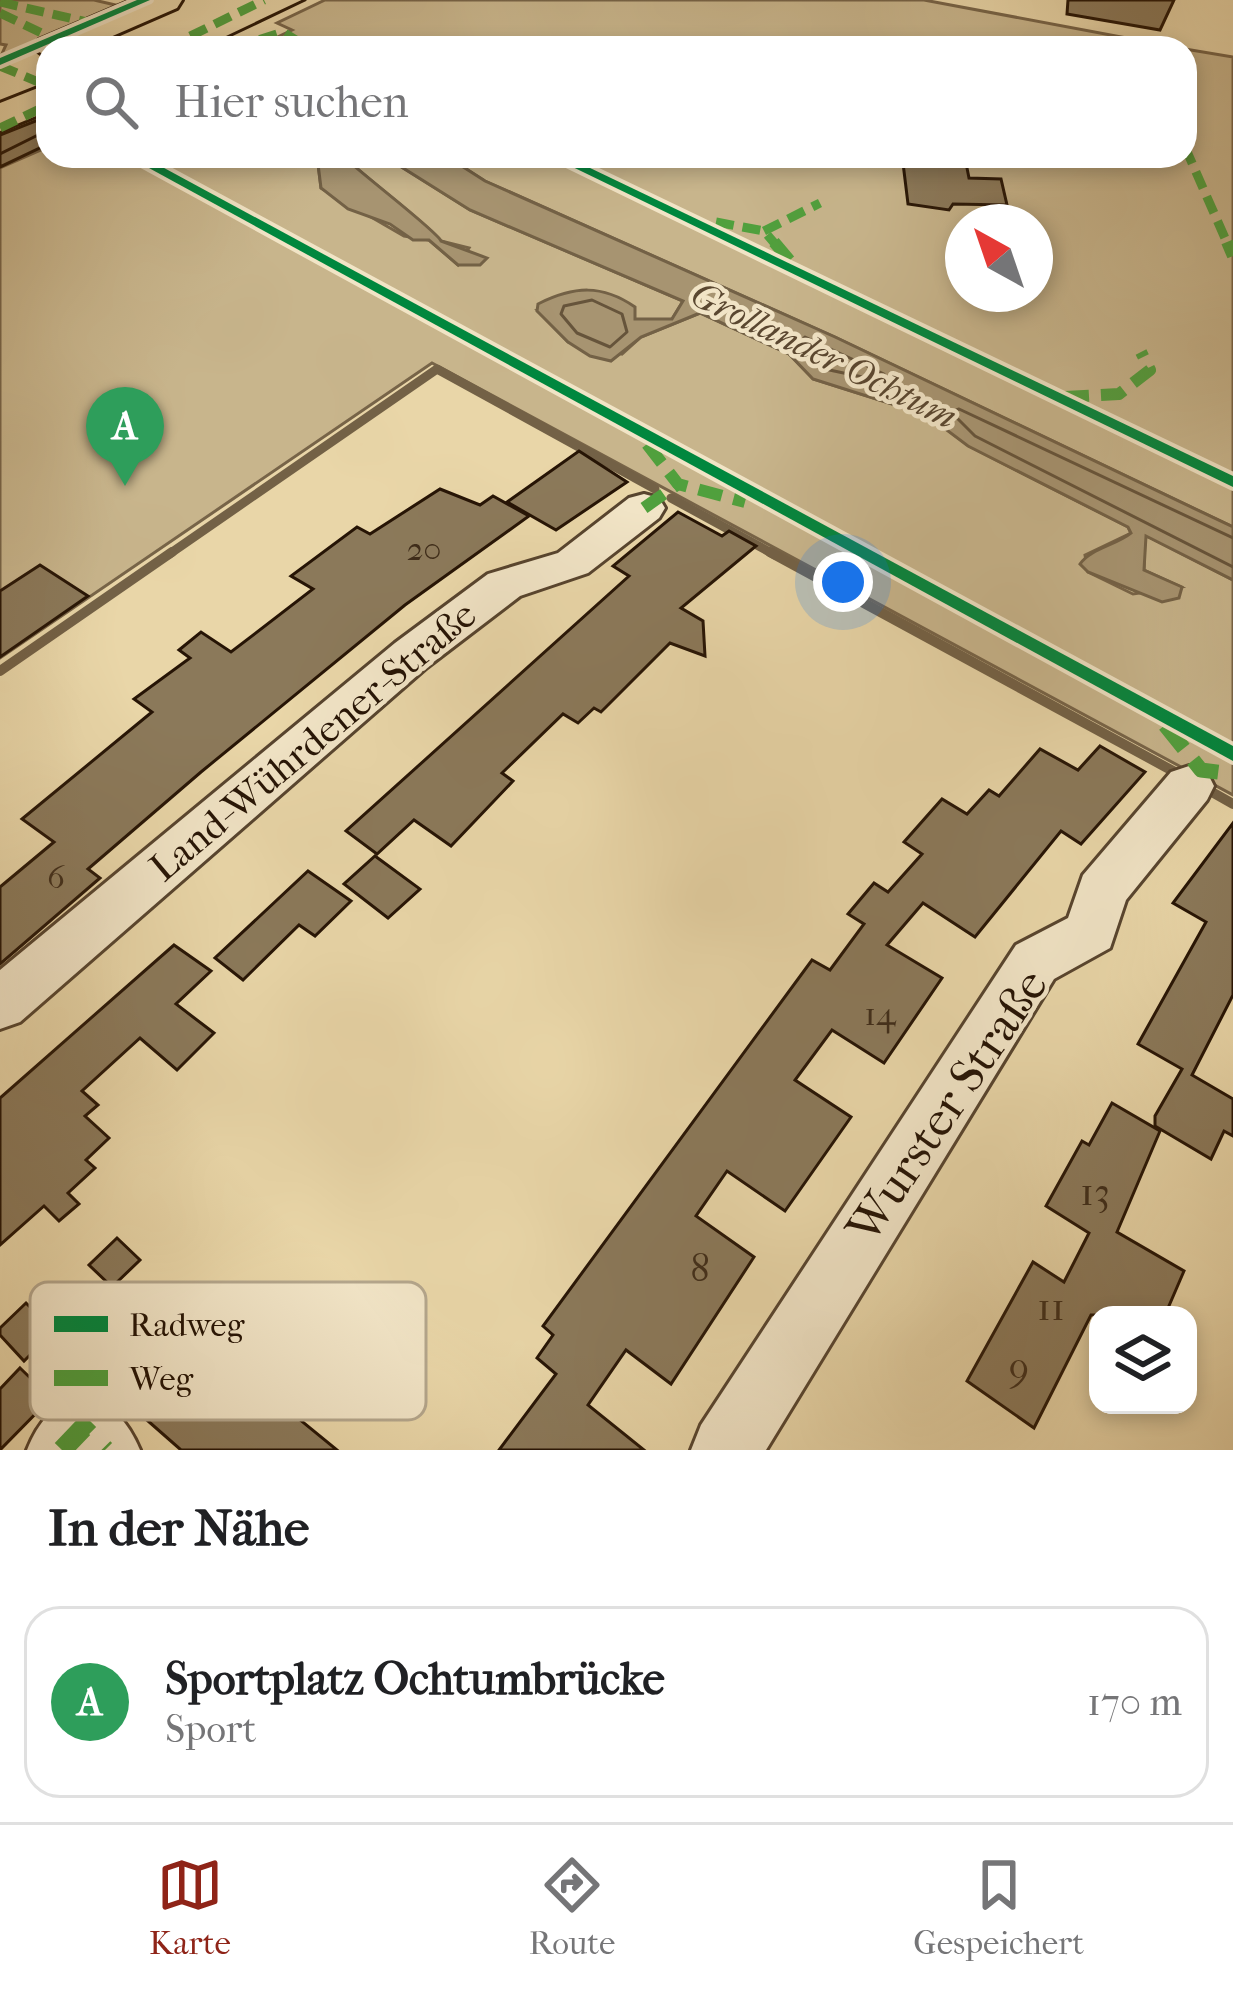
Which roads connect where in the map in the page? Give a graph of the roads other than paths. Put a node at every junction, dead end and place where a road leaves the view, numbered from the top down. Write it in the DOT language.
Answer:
graph roads {
  1 [pos="165,21"];
  2 [pos="104,36"];
  3 [pos="120,36"];
  4 [pos="36,55"];
  5 [pos="36,70"];
  6 [pos="0,71"];
  7 [pos="0,86"];
  8 [pos="36,86"];
  9 [pos="36,102"];
  10 [pos="0,103"];
  11 [pos="0,119"];
  12 [pos="644,508"];
  13 [pos="1189,786"];
  14 [pos="0,1004"];
  15 [pos="62,1450"];
  16 [pos="105,1450"];
  17 [pos="726,1450"];
  1 -- 2 [label="highway"];
  1 -- 3 [label="highway"];
  4 -- 6 [label="highway"];
  5 -- 7 [label="highway"];
  8 -- 10 [label="highway"];
  9 -- 11 [label="highway"];
  12 -- 14 [label="street, Land-Wührdener-Straße"];
  13 -- 17 [label="street, Wurster Straße"];
  15 -- 16 [label="street"];
}
